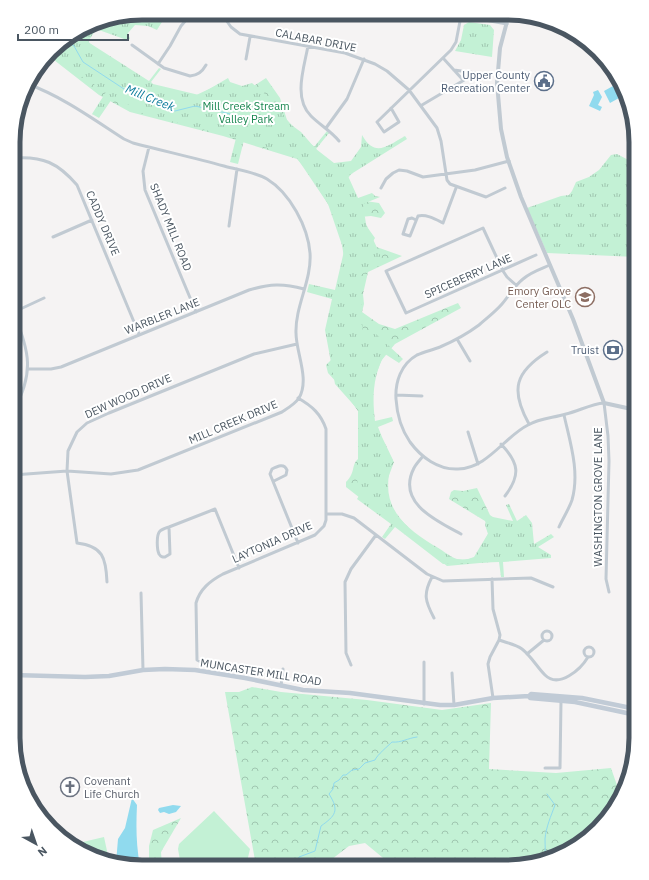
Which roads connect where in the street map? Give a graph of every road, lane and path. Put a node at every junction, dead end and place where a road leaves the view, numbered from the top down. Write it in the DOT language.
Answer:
graph roads {
  1 [pos="186,20"];
  2 [pos="226,20"];
  3 [pos="460,20"];
  4 [pos="484,20"];
  5 [pos="508,20"];
  6 [pos="507,24"];
  7 [pos="250,37"];
  8 [pos="132,45"];
  9 [pos="308,46"];
  10 [pos="443,58"];
  11 [pos="246,59"];
  12 [pos="364,59"];
  13 [pos="158,64"];
  14 [pos="206,65"];
  15 [pos="454,70"];
  16 [pos="464,80"];
  17 [pos="34,86"];
  18 [pos="409,90"];
  19 [pos="422,105"];
  20 [pos="391,108"];
  21 [pos="326,128"];
  22 [pos="339,141"];
  23 [pos="149,147"];
  24 [pos="20,158"];
  25 [pos="509,161"];
  26 [pos="237,169"];
  27 [pos="446,174"];
  28 [pos="381,188"];
  29 [pos="456,188"];
  30 [pos="505,188"];
  31 [pos="92,220"];
  32 [pos="416,220"];
  33 [pos="229,226"];
  34 [pos="52,237"];
  35 [pos="536,255"];
  36 [pos="550,265"];
  37 [pos="503,271"];
  38 [pos="516,285"];
  39 [pos="304,289"];
  40 [pos="44,298"];
  41 [pos="20,310"];
  42 [pos="196,312"];
  43 [pos="20,330"];
  44 [pos="139,334"];
  45 [pos="457,339"];
  46 [pos="297,344"];
  47 [pos="547,352"];
  48 [pos="470,362"];
  49 [pos="28,369"];
  50 [pos="396,395"];
  51 [pos="20,396"];
  52 [pos="422,396"];
  53 [pos="298,398"];
  54 [pos="604,403"];
  55 [pos="629,408"];
  56 [pos="564,415"];
  57 [pos="529,424"];
  58 [pos="468,432"];
  59 [pos="501,444"];
  60 [pos="423,456"];
  61 [pos="478,464"];
  62 [pos="66,471"];
  63 [pos="20,475"];
  64 [pos="274,481"];
  65 [pos="505,496"];
  66 [pos="327,514"];
  67 [pos="169,526"];
  68 [pos="559,528"];
  69 [pos="461,534"];
  70 [pos="376,535"];
  71 [pos="298,543"];
  72 [pos="238,568"];
  73 [pos="432,577"];
  74 [pos="492,579"];
  75 [pos="106,582"];
  76 [pos="552,587"];
  77 [pos="609,592"];
  78 [pos="141,593"];
  79 [pos="434,618"];
  80 [pos="499,640"];
  81 [pos="544,640"];
  82 [pos="527,654"];
  83 [pos="588,657"];
  84 [pos="424,662"];
  85 [pos="351,665"];
  86 [pos="283,669"];
  87 [pos="143,670"];
  88 [pos="452,673"];
  89 [pos="20,675"];
  90 [pos="227,675"];
  91 [pos="281,686"];
  92 [pos="529,696"];
  93 [pos="493,698"];
  94 [pos="561,700"];
  95 [pos="424,704"];
  96 [pos="454,705"];
  97 [pos="628,708"];
  98 [pos="629,713"];
  99 [pos="545,768"];
  1 -- 13 [label="street"];
  2 -- 7 [label="street, CALABAR DRIVE"];
  3 -- 10 [label="street"];
  4 -- 6 [label="street"];
  5 -- 6 [label="street, WASHINGTON GROVE LANE"];
  6 -- 25 [label="street, WASHINGTON GROVE LANE"];
  7 -- 9 [label="street, CALABAR DRIVE"];
  7 -- 11 [label="street"];
  8 -- 13 [label="street"];
  9 -- 12 [label="street, CALABAR DRIVE"];
  9 -- 21 [label="street"];
  10 -- 15 [label="street"];
  10 -- 18 [label="street"];
  12 -- 18 [label="street, CALABAR DRIVE"];
  12 -- 21 [label="street"];
  13 -- 14 [label="street"];
  15 -- 16 [label="street"];
  15 -- 16 [label="street"];
  16 -- 19 [label="street"];
  17 -- 23 [label="street"];
  18 -- 19 [label="street, CALABAR DRIVE"];
  18 -- 20 [label="street"];
  19 -- 27 [label="street, CALABAR DRIVE"];
  20 -- 20 [label="street"];
  21 -- 22 [label="street"];
  23 -- 26 [label="street"];
  23 -- 42 [label="street, SHADY MILL ROAD"];
  24 -- 31 [label="street, CADDY DRIVE"];
  25 -- 27 [label="street"];
  25 -- 36 [label="street, WASHINGTON GROVE LANE"];
  26 -- 33 [label="street"];
  26 -- 39 [label="street"];
  27 -- 28 [label="street"];
  27 -- 29 [label="street, CALABAR DRIVE"];
  29 -- 30 [label="street"];
  29 -- 32 [label="street"];
  31 -- 34 [label="street"];
  31 -- 44 [label="street, CADDY DRIVE"];
  32 -- 32 [label="street"];
  35 -- 37 [label="street, SPICEBERRY LANE"];
  36 -- 38 [label="street"];
  36 -- 54 [label="street, WASHINGTON GROVE LANE"];
  37 -- 37 [label="street, SPICEBERRY LANE"];
  37 -- 38 [label="street"];
  38 -- 45 [label="street"];
  39 -- 42 [label="street, WARBLER LANE"];
  39 -- 46 [label="street"];
  40 -- 41 [label="street"];
  42 -- 44 [label="street, WARBLER LANE"];
  43 -- 49 [label="street"];
  44 -- 49 [label="street, WARBLER LANE"];
  45 -- 48 [label="street"];
  45 -- 50 [label="street"];
  46 -- 53 [label="street"];
  46 -- 62 [label="street, DEW WOOD DRIVE"];
  47 -- 57 [label="street"];
  49 -- 51 [label="street"];
  50 -- 52 [label="street"];
  50 -- 60 [label="street"];
  53 -- 62 [label="street, MILL CREEK DRIVE"];
  53 -- 66 [label="street, LAYTONIA DRIVE"];
  54 -- 55 [label="street"];
  54 -- 56 [label="street"];
  54 -- 77 [label="street, WASHINGTON GROVE LANE"];
  56 -- 57 [label="street"];
  56 -- 68 [label="street"];
  57 -- 59 [label="street"];
  58 -- 61 [label="street"];
  59 -- 61 [label="street"];
  59 -- 65 [label="street"];
  60 -- 61 [label="street"];
  60 -- 69 [label="street"];
  62 -- 63 [label="street, MILL CREEK DRIVE"];
  62 -- 75 [label="street, DEW WOOD DRIVE"];
  64 -- 64 [label="street"];
  64 -- 71 [label="street"];
  66 -- 70 [label="street"];
  66 -- 71 [label="street, LAYTONIA DRIVE"];
  67 -- 67 [label="street"];
  67 -- 72 [label="street"];
  70 -- 73 [label="street"];
  70 -- 85 [label="street"];
  71 -- 72 [label="street, LAYTONIA DRIVE"];
  72 -- 90 [label="street, LAYTONIA DRIVE"];
  73 -- 74 [label="street"];
  73 -- 79 [label="street"];
  74 -- 76 [label="street"];
  74 -- 80 [label="street"];
  78 -- 87 [label="street"];
  80 -- 82 [label="street"];
  80 -- 93 [label="street"];
  81 -- 82 [label="street"];
  82 -- 83 [label="street"];
  84 -- 95 [label="street"];
  86 -- 91 [label="street"];
  87 -- 89 [label="main road, MUNCASTER MILL ROAD"];
  87 -- 90 [label="main road, MUNCASTER MILL ROAD"];
  88 -- 96 [label="street"];
  90 -- 91 [label="main road, MUNCASTER MILL ROAD"];
  91 -- 95 [label="main road, MUNCASTER MILL ROAD"];
  92 -- 93 [label="main road, MUNCASTER MILL ROAD"];
  92 -- 94 [label="main road, MUNCASTER MILL ROAD"];
  92 -- 97 [label="main road, MUNCASTER MILL ROAD"];
  93 -- 96 [label="main road, MUNCASTER MILL ROAD"];
  94 -- 98 [label="main road, MUNCASTER MILL ROAD"];
  94 -- 99 [label="street"];
  95 -- 96 [label="main road, MUNCASTER MILL ROAD"];
}
